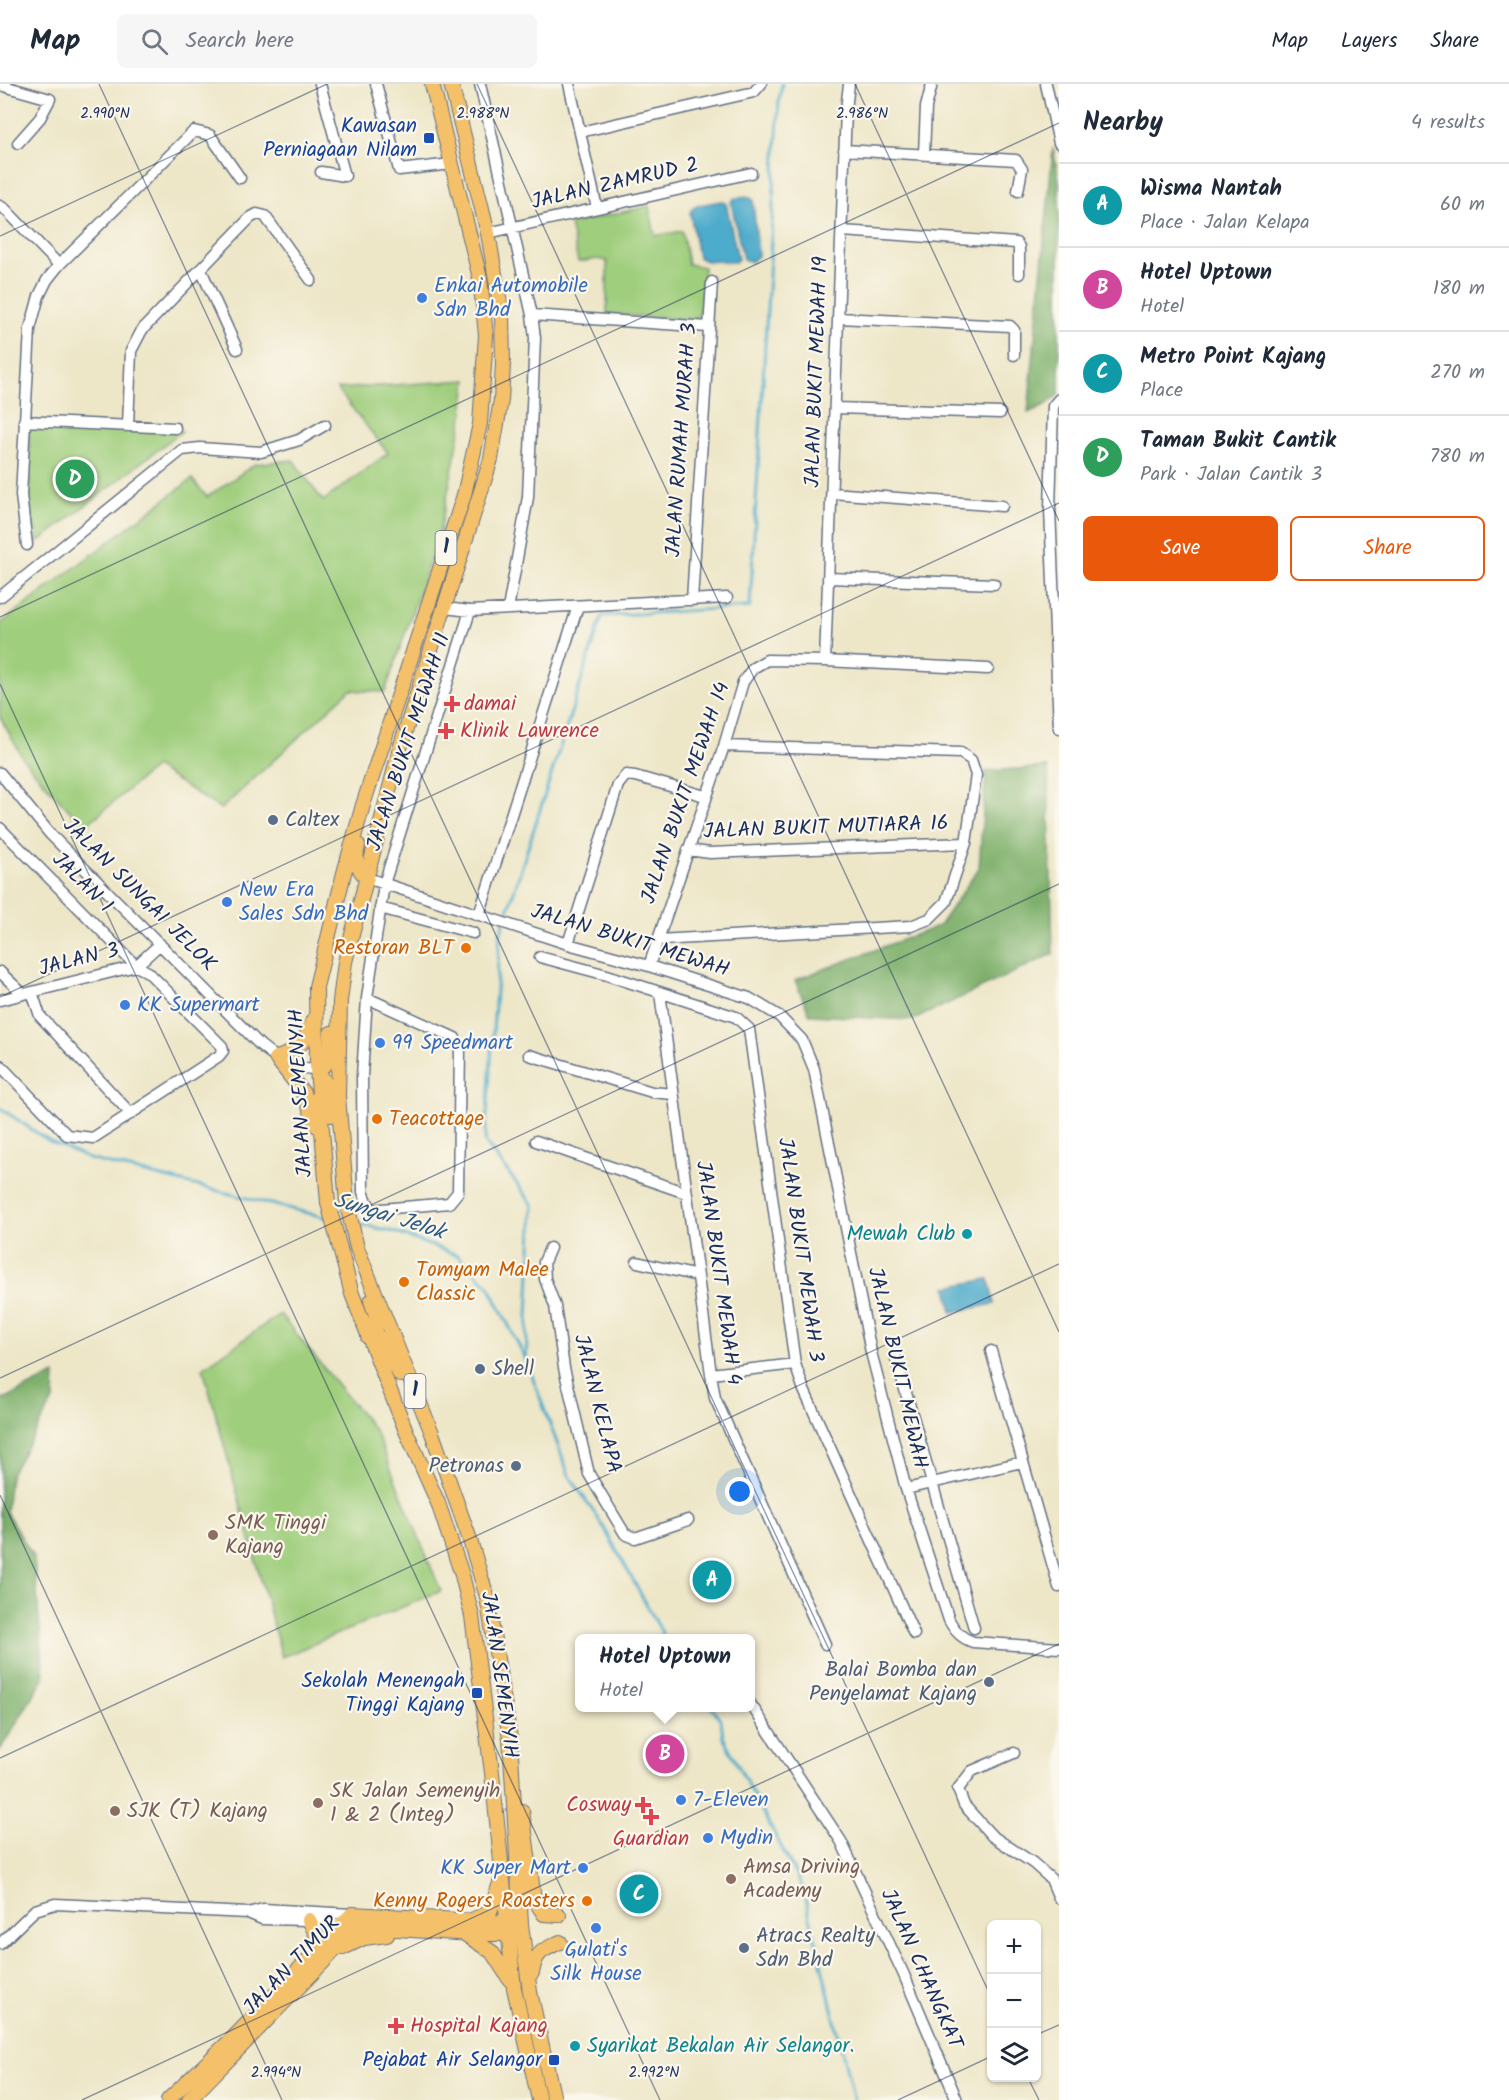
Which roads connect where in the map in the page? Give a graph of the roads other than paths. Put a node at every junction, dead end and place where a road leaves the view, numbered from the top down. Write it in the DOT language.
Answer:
graph roads {
  1 [pos="320,84"];
  2 [pos="376,84"];
  3 [pos="432,84"];
  4 [pos="451,84"];
  5 [pos="480,84"];
  6 [pos="569,84"];
  7 [pos="761,84"];
  8 [pos="849,84"];
  9 [pos="932,84"];
  10 [pos="1046,84"];
  11 [pos="0,85"];
  12 [pos="580,132"];
  13 [pos="18,143"];
  14 [pos="1059,143"];
  15 [pos="844,150"];
  16 [pos="924,154"];
  17 [pos="452,164"];
  18 [pos="321,172"];
  19 [pos="751,173"];
  20 [pos="240,178"];
  21 [pos="1018,191"];
  22 [pos="0,206"];
  23 [pos="597,208"];
  24 [pos="513,227"];
  25 [pos="842,231"];
  26 [pos="488,233"];
  27 [pos="59,265"];
  28 [pos="201,270"];
  29 [pos="1019,274"];
  30 [pos="311,279"];
  31 [pos="712,282"];
  32 [pos="532,315"];
  33 [pos="838,318"];
  34 [pos="709,327"];
  35 [pos="237,349"];
  36 [pos="1014,355"];
  37 [pos="1059,399"];
  38 [pos="835,408"];
  39 [pos="1000,413"];
  40 [pos="24,421"];
  41 [pos="326,425"];
  42 [pos="128,426"];
  43 [pos="175,428"];
  44 [pos="832,493"];
  45 [pos="1002,506"];
  46 [pos="1054,509"];
  47 [pos="27,545"];
  48 [pos="828,578"];
  49 [pos="994,584"];
  50 [pos="0,597"];
  51 [pos="728,598"];
  52 [pos="692,600"];
  53 [pos="578,606"];
  54 [pos="445,609"];
  55 [pos="508,609"];
  56 [pos="471,611"];
  57 [pos="825,661"];
  58 [pos="988,669"];
  59 [pos="1059,728"];
  60 [pos="724,746"];
  61 [pos="0,773"];
  62 [pos="705,796"];
  63 [pos="363,805"];
  64 [pos="0,828"];
  65 [pos="966,843"];
  66 [pos="687,850"];
  67 [pos="367,878"];
  68 [pos="384,884"];
  69 [pos="336,906"];
  70 [pos="380,908"];
  71 [pos="479,915"];
  72 [pos="473,933"];
  73 [pos="658,940"];
  74 [pos="160,944"];
  75 [pos="568,944"];
  76 [pos="540,957"];
  77 [pos="612,957"];
  78 [pos="136,966"];
  79 [pos="649,966"];
  80 [pos="0,972"];
  81 [pos="606,975"];
  82 [pos="27,993"];
  83 [pos="660,993"];
  84 [pos="367,998"];
  85 [pos="0,1000"];
  86 [pos="340,1000"];
  87 [pos="317,1010"];
  88 [pos="529,1055"];
  89 [pos="276,1058"];
  90 [pos="0,1065"];
  91 [pos="317,1069"];
  92 [pos="673,1094"];
  93 [pos="131,1114"];
  94 [pos="322,1139"];
  95 [pos="536,1141"];
  96 [pos="344,1177"];
  97 [pos="686,1193"];
  98 [pos="550,1248"];
  99 [pos="358,1250"];
  100 [pos="637,1262"];
  101 [pos="698,1276"];
  102 [pos="368,1337"];
  103 [pos="991,1351"];
  104 [pos="895,1355"];
  105 [pos="795,1364"];
  106 [pos="711,1374"];
  107 [pos="432,1433"];
  108 [pos="1022,1462"];
  109 [pos="932,1482"];
  110 [pos="906,1489"];
  111 [pos="688,1520"];
  112 [pos="1059,1587"];
  113 [pos="974,1628"];
  114 [pos="914,1634"];
  115 [pos="825,1644"];
  116 [pos="1059,1648"];
  117 [pos="755,1711"];
  118 [pos="510,1738"];
  119 [pos="1014,1753"];
  120 [pos="502,1877"];
  121 [pos="1059,1898"];
  122 [pos="248,1913"];
  123 [pos="559,1916"];
  124 [pos="309,1920"];
  125 [pos="356,1921"];
  126 [pos="507,1927"];
  127 [pos="464,1928"];
  128 [pos="403,1929"];
  129 [pos="522,1930"];
  130 [pos="560,1942"];
  131 [pos="0,1944"];
  132 [pos="333,1953"];
  133 [pos="313,1956"];
  134 [pos="514,1988"];
  135 [pos="530,1992"];
  136 [pos="168,2100"];
  137 [pos="189,2100"];
  138 [pos="539,2100"];
  139 [pos="554,2100"];
  140 [pos="957,2100"];
  1 -- 18 [label="street"];
  2 -- 17 [label="street"];
  3 -- 17 [label="main road, JALAN SEMENYIH / 1"];
  4 -- 26 [label="main road, JALAN SEMENYIH / 1"];
  5 -- 24 [label="street"];
  6 -- 12 [label="street"];
  7 -- 12 [label="street"];
  8 -- 15 [label="street, JALAN BUKIT MEWAH 19"];
  9 -- 16 [label="street"];
  10 -- 14 [label="street"];
  11 -- 13 [label="street"];
  12 -- 23 [label="street"];
  15 -- 16 [label="street"];
  15 -- 25 [label="street, JALAN BUKIT MEWAH 19"];
  16 -- 21 [label="street"];
  17 -- 63 [label="main road, JALAN SEMENYIH / 1"];
  19 -- 23 [label="street, JALAN ZAMRUD 2"];
  20 -- 27 [label="street"];
  22 -- 27 [label="street"];
  23 -- 24 [label="street, JALAN ZAMRUD 2"];
  24 -- 26 [label="street, JALAN ZAMRUD 2"];
  24 -- 32 [label="street"];
  25 -- 29 [label="street"];
  25 -- 33 [label="street, JALAN BUKIT MEWAH 19"];
  26 -- 54 [label="main road, JALAN SEMENYIH / 1"];
  27 -- 40 [label="street"];
  28 -- 30 [label="street"];
  28 -- 35 [label="street"];
  28 -- 42 [label="street"];
  31 -- 34 [label="street, JALAN RUMAH MURAH 3"];
  32 -- 34 [label="street"];
  32 -- 55 [label="street"];
  33 -- 36 [label="street"];
  33 -- 38 [label="street, JALAN BUKIT MEWAH 19"];
  34 -- 52 [label="street, JALAN RUMAH MURAH 3"];
  37 -- 46 [label="street"];
  38 -- 39 [label="street"];
  38 -- 44 [label="street, JALAN BUKIT MEWAH 19"];
  40 -- 42 [label="street"];
  40 -- 47 [label="street"];
  41 -- 50 [label="street"];
  42 -- 43 [label="street"];
  44 -- 45 [label="street"];
  44 -- 48 [label="street, JALAN BUKIT MEWAH 19"];
  46 -- 59 [label="street"];
  48 -- 49 [label="street"];
  48 -- 57 [label="street, JALAN BUKIT MEWAH 19"];
  51 -- 52 [label="street"];
  52 -- 53 [label="street"];
  53 -- 55 [label="street"];
  53 -- 71 [label="street"];
  54 -- 56 [label="street"];
  54 -- 67 [label="main road, JALAN SEMENYIH / 1"];
  55 -- 56 [label="street"];
  56 -- 68 [label="street, JALAN BUKIT MEWAH 11"];
  57 -- 58 [label="street"];
  57 -- 60 [label="street, JALAN BUKIT MEWAH 14"];
  60 -- 62 [label="street, JALAN BUKIT MEWAH 14"];
  60 -- 65 [label="street"];
  61 -- 74 [label="street, JALAN SUNGAI JELOK"];
  62 -- 66 [label="street, JALAN BUKIT MEWAH 14"];
  62 -- 75 [label="street"];
  63 -- 67 [label="main road"];
  63 -- 69 [label="main road, JALAN SEMENYIH / 1"];
  64 -- 78 [label="street, JALAN 1"];
  65 -- 66 [label="street, JALAN BUKIT MUTIARA 16"];
  65 -- 73 [label="street"];
  66 -- 73 [label="street, JALAN BUKIT MEWAH 14"];
  67 -- 68 [label="street, JALAN BUKIT MEWAH"];
  67 -- 69 [label="main road"];
  67 -- 86 [label="main road, JALAN SEMENYIH / 1"];
  68 -- 70 [label="street, JALAN BUKIT MEWAH 11"];
  68 -- 71 [label="street, JALAN BUKIT MEWAH"];
  69 -- 87 [label="main road, JALAN SEMENYIH / 1"];
  70 -- 72 [label="street"];
  70 -- 84 [label="street, JALAN BUKIT MEWAH 11"];
  71 -- 75 [label="street, JALAN BUKIT MEWAH"];
  73 -- 79 [label="street, JALAN BUKIT MEWAH 14"];
  74 -- 78 [label="street, JALAN 3"];
  74 -- 89 [label="street, JALAN SUNGAI JELOK"];
  75 -- 77 [label="street, JALAN BUKIT MEWAH"];
  76 -- 81 [label="street"];
  77 -- 79 [label="street, JALAN BUKIT MEWAH"];
  77 -- 81 [label="street"];
  78 -- 82 [label="street, JALAN 3"];
  78 -- 93 [label="street, JALAN 1"];
  79 -- 110 [label="street, JALAN BUKIT MEWAH"];
  80 -- 82 [label="street"];
  81 -- 83 [label="street"];
  82 -- 85 [label="street, JALAN 3"];
  82 -- 93 [label="street"];
  83 -- 92 [label="street, JALAN BUKIT MEWAH 4"];
  83 -- 105 [label="street, JALAN BUKIT MEWAH 3"];
  84 -- 84 [label="street, JALAN BUKIT MEWAH 11"];
  86 -- 91 [label="main road"];
  86 -- 96 [label="main road, JALAN SEMENYIH / 1"];
  87 -- 89 [label="main road"];
  87 -- 91 [label="main road, JALAN SEMENYIH / 1"];
  88 -- 92 [label="street"];
  89 -- 91 [label="street, JALAN SUNGAI JELOK"];
  89 -- 94 [label="main road"];
  90 -- 93 [label="street"];
  91 -- 94 [label="main road, JALAN SEMENYIH / 1"];
  91 -- 96 [label="main road"];
  92 -- 97 [label="street, JALAN BUKIT MEWAH 4"];
  94 -- 102 [label="main road, JALAN SEMENYIH / 1"];
  95 -- 97 [label="street"];
  96 -- 99 [label="main road, JALAN SEMENYIH / 1"];
  97 -- 101 [label="street, JALAN BUKIT MEWAH 4"];
  98 -- 111 [label="street, JALAN KELAPA"];
  99 -- 102 [label="main road"];
  99 -- 107 [label="main road, JALAN SEMENYIH / 1"];
  100 -- 101 [label="street"];
  101 -- 106 [label="street, JALAN BUKIT MEWAH 4"];
  102 -- 107 [label="main road"];
  102 -- 120 [label="main road, JALAN SEMENYIH / 1"];
  103 -- 108 [label="street"];
  104 -- 109 [label="street"];
  105 -- 106 [label="street"];
  105 -- 114 [label="street, JALAN BUKIT MEWAH 3"];
  106 -- 115 [label="street, JALAN BUKIT MEWAH 4"];
  107 -- 118 [label="main road, JALAN SEMENYIH / 1"];
  108 -- 109 [label="street"];
  108 -- 112 [label="street"];
  109 -- 110 [label="street"];
  109 -- 113 [label="street"];
  110 -- 116 [label="street, JALAN BUKIT MEWAH"];
  117 -- 140 [label="street, JALAN CHANGKAT"];
  118 -- 123 [label="main road"];
  118 -- 129 [label="main road, JALAN SEMENYIH / 1"];
  119 -- 121 [label="street"];
  120 -- 126 [label="main road, JALAN SEMENYIH / 1"];
  120 -- 127 [label="main road"];
  122 -- 124 [label="street"];
  122 -- 125 [label="street"];
  122 -- 131 [label="street"];
  124 -- 125 [label="street"];
  124 -- 133 [label="main road"];
  125 -- 127 [label="main road, JALAN TIMUR"];
  125 -- 128 [label="main road, JALAN TIMUR"];
  125 -- 132 [label="main road, JALAN TIMUR"];
  125 -- 133 [label="main road, JALAN TIMUR"];
  126 -- 127 [label="main road, JALAN TIMUR"];
  126 -- 129 [label="main road, JALAN TIMUR"];
  126 -- 134 [label="main road, JALAN SEMENYIH / 1"];
  127 -- 128 [label="main road, JALAN TIMUR"];
  127 -- 134 [label="main road"];
  128 -- 132 [label="main road"];
  129 -- 135 [label="main road, JALAN SEMENYIH / 1"];
  130 -- 135 [label="main road"];
  132 -- 137 [label="main road, JALAN TIMUR"];
  133 -- 136 [label="main road, JALAN TIMUR"];
  134 -- 138 [label="main road, JALAN SEMENYIH / 1"];
  135 -- 139 [label="main road, JALAN SEMENYIH / 1"];
}
